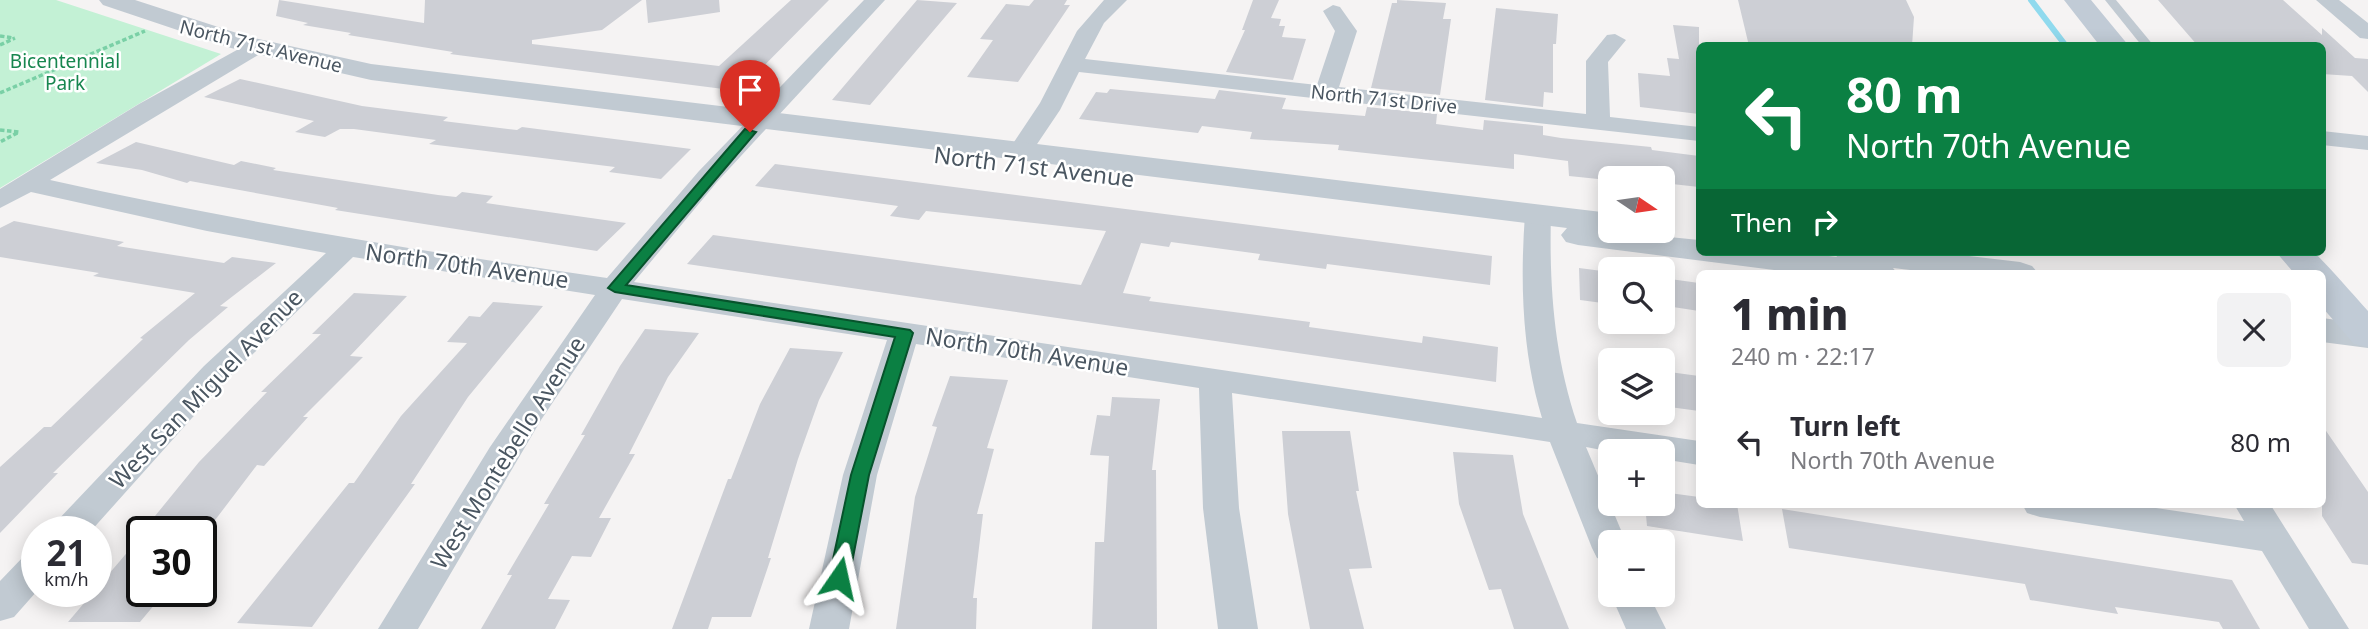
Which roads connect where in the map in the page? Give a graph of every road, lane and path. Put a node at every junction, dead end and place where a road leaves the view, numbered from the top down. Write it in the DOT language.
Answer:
graph roads {
  1 [pos="112,0"];
  2 [pos="874,0"];
  3 [pos="1116,0"];
  4 [pos="2077,0"];
  5 [pos="2110,0"];
  6 [pos="2326,0"];
  7 [pos="1332,11"];
  8 [pos="168,22"];
  9 [pos="2368,33"];
  10 [pos="0,36"];
  11 [pos="1615,40"];
  12 [pos="2112,42"];
  13 [pos="2146,42"];
  14 [pos="0,45"];
  15 [pos="255,47"];
  16 [pos="1069,64"];
  17 [pos="1326,92"];
  18 [pos="0,93"];
  19 [pos="1598,123"];
  20 [pos="755,125"];
  21 [pos="0,130"];
  22 [pos="1696,134"];
  23 [pos="2326,138"];
  24 [pos="0,142"];
  25 [pos="2368,143"];
  26 [pos="1016,158"];
  27 [pos="27,183"];
  28 [pos="0,200"];
  29 [pos="1537,222"];
  30 [pos="1598,223"];
  31 [pos="1675,231"];
  32 [pos="1696,234"];
  33 [pos="347,248"];
  34 [pos="1696,249"];
  35 [pos="1817,256"];
  36 [pos="2298,256"];
  37 [pos="1843,257"];
  38 [pos="1872,270"];
  39 [pos="1987,270"];
  40 [pos="2311,270"];
  41 [pos="615,288"];
  42 [pos="2326,289"];
  43 [pos="2350,324"];
  44 [pos="904,333"];
  45 [pos="1215,381"];
  46 [pos="1565,432"];
  47 [pos="1696,453"];
  48 [pos="2067,508"];
  49 [pos="2255,508"];
  50 [pos="84,516"];
  51 [pos="1603,530"];
  52 [pos="2274,539"];
  53 [pos="21,583"];
  54 [pos="0,606"];
  55 [pos="1636,607"];
  56 [pos="398,629"];
  57 [pos="829,629"];
  58 [pos="1238,629"];
  59 [pos="1646,629"];
  60 [pos="2329,629"];
  1 -- 8 [label="street, North 71st Avenue"];
  2 -- 20 [label="street, West Montebello Avenue"];
  3 -- 16 [label="street"];
  4 -- 12 [label="main road"];
  5 -- 13 [label="lane"];
  6 -- 9 [label="street"];
  7 -- 17 [label="street"];
  8 -- 15 [label="street, North 71st Avenue"];
  8 -- 18 [label="path"];
  10 -- 14 [label="path"];
  11 -- 19 [label="street"];
  15 -- 20 [label="street, North 71st Avenue"];
  15 -- 27 [label="street"];
  16 -- 17 [label="street, North 71st Drive"];
  16 -- 26 [label="street"];
  17 -- 19 [label="street, North 71st Drive"];
  19 -- 22 [label="street, North 71st Drive"];
  20 -- 26 [label="street, North 71st Avenue"];
  20 -- 41 [label="street, West Montebello Avenue"];
  21 -- 24 [label="path"];
  23 -- 25 [label="street"];
  26 -- 29 [label="street, North 71st Avenue"];
  27 -- 28 [label="street"];
  27 -- 33 [label="street, North 70th Avenue"];
  29 -- 30 [label="street, North 71st Avenue"];
  29 -- 34 [label="street, North 71st Avenue"];
  29 -- 46 [label="street"];
  31 -- 32 [label="street"];
  33 -- 41 [label="street, North 70th Avenue"];
  33 -- 50 [label="street, West San Miguel Avenue"];
  35 -- 37 [label="street"];
  36 -- 40 [label="main road"];
  37 -- 38 [label="street"];
  37 -- 39 [label="street"];
  41 -- 44 [label="street, North 70th Avenue"];
  41 -- 56 [label="street, West Montebello Avenue"];
  42 -- 43 [label="main road"];
  44 -- 45 [label="street, North 70th Avenue"];
  44 -- 57 [label="street"];
  45 -- 46 [label="street, North 70th Avenue"];
  45 -- 58 [label="street"];
  46 -- 47 [label="street, North 70th Avenue"];
  46 -- 51 [label="street"];
  48 -- 52 [label="street"];
  49 -- 52 [label="street"];
  52 -- 60 [label="street"];
  53 -- 54 [label="street"];
  55 -- 59 [label="street"];
}
